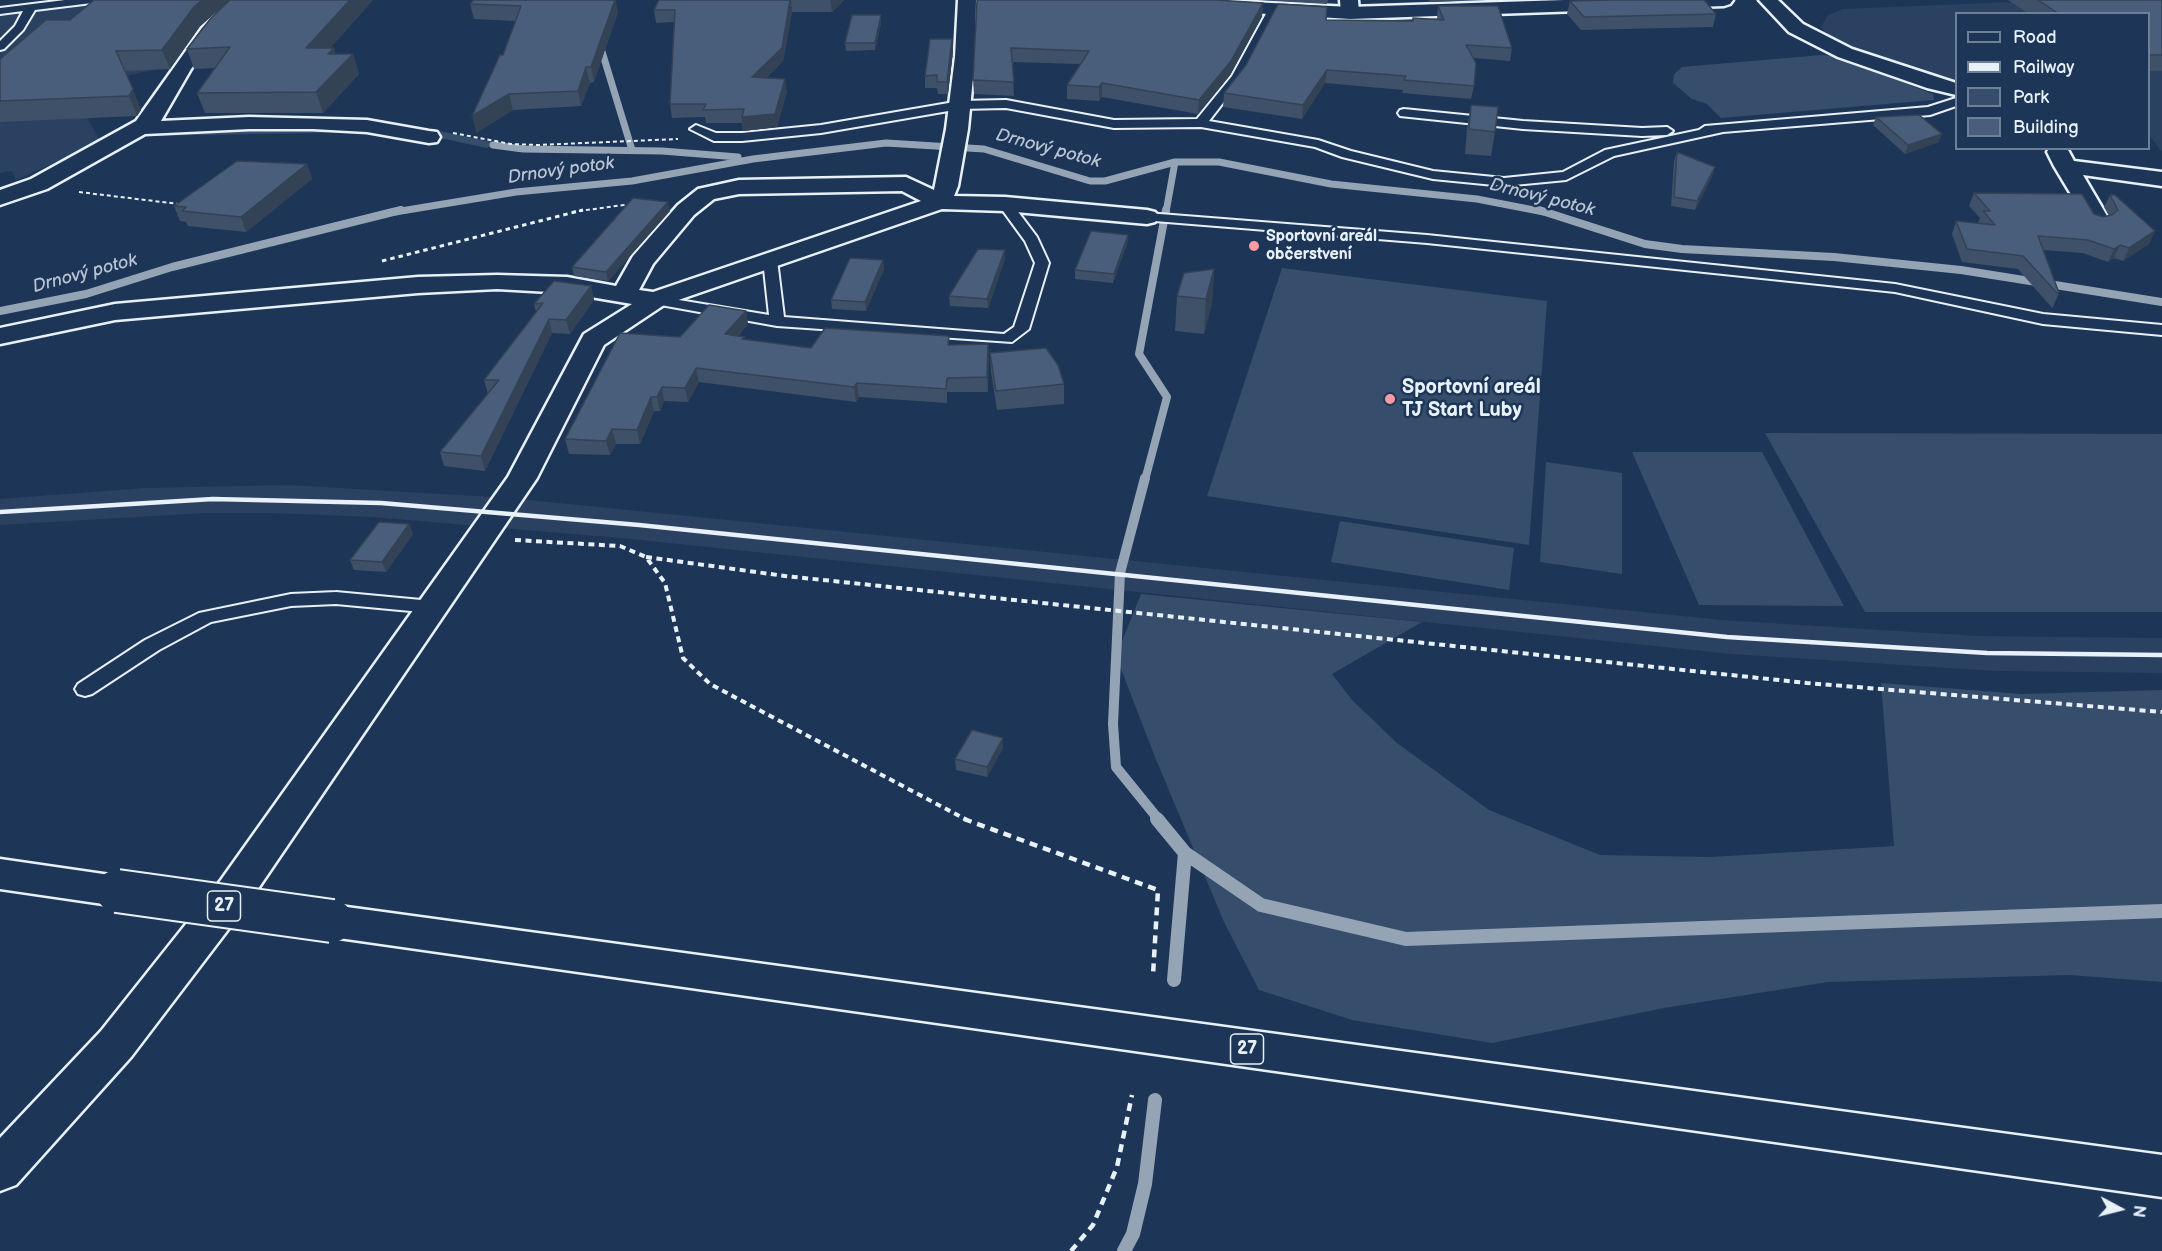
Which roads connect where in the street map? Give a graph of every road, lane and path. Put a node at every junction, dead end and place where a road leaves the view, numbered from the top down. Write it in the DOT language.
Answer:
graph roads {
  1 [pos="92,0"];
  2 [pos="244,0"];
  3 [pos="967,0"];
  4 [pos="1138,0"];
  5 [pos="1702,0"];
  6 [pos="1724,0"];
  7 [pos="1768,0"];
  8 [pos="1349,6"];
  9 [pos="31,8"];
  10 [pos="1273,10"];
  11 [pos="0,11"];
  12 [pos="0,47"];
  13 [pos="1955,89"];
  14 [pos="1955,102"];
  15 [pos="960,105"];
  16 [pos="1404,113"];
  17 [pos="1201,123"];
  18 [pos="141,128"];
  19 [pos="696,129"];
  20 [pos="1718,130"];
  21 [pos="452,133"];
  22 [pos="709,135"];
  23 [pos="429,137"];
  24 [pos="2061,157"];
  25 [pos="2162,179"];
  26 [pos="39,183"];
  27 [pos="0,198"];
  28 [pos="940,202"];
  29 [pos="639,203"];
  30 [pos="1005,204"];
  31 [pos="188,205"];
  32 [pos="1147,217"];
  33 [pos="2098,221"];
  34 [pos="770,260"];
  35 [pos="372,264"];
  36 [pos="623,296"];
  37 [pos="655,300"];
  38 [pos="777,321"];
  39 [pos="2162,330"];
  40 [pos="0,336"];
  41 [pos="481,538"];
  42 [pos="646,556"];
  43 [pos="432,607"];
  44 [pos="85,689"];
  45 [pos="2162,712"];
  46 [pos="0,874"];
  47 [pos="1153,975"];
  48 [pos="1132,1095"];
  49 [pos="0,1170"];
  50 [pos="2162,1176"];
  51 [pos="1071,1251"];
  1 -- 9 [label="lane"];
  2 -- 18 [label="street"];
  3 -- 15 [label="street"];
  4 -- 10 [label="street"];
  5 -- 6 [label="street"];
  5 -- 8 [label="street"];
  7 -- 13 [label="street"];
  8 -- 10 [label="street"];
  9 -- 11 [label="lane"];
  9 -- 12 [label="lane"];
  10 -- 17 [label="lane"];
  14 -- 20 [label="lane"];
  15 -- 17 [label="lane"];
  15 -- 22 [label="lane"];
  15 -- 28 [label="street"];
  16 -- 20 [label="lane"];
  17 -- 20 [label="lane"];
  18 -- 23 [label="street"];
  18 -- 26 [label="street"];
  19 -- 22 [label="lane"];
  21 -- 22 [label="path"];
  24 -- 25 [label="street"];
  24 -- 33 [label="street"];
  26 -- 27 [label="street"];
  26 -- 31 [label="path"];
  28 -- 30 [label="street"];
  28 -- 34 [label="street"];
  28 -- 36 [label="street"];
  29 -- 35 [label="path"];
  30 -- 32 [label="street"];
  30 -- 38 [label="lane"];
  32 -- 39 [label="lane"];
  34 -- 37 [label="street"];
  34 -- 38 [label="lane"];
  36 -- 37 [label="street"];
  36 -- 40 [label="street"];
  37 -- 38 [label="lane"];
  37 -- 41 [label="street"];
  41 -- 42 [label="path"];
  41 -- 43 [label="street"];
  42 -- 45 [label="path"];
  42 -- 47 [label="path"];
  43 -- 44 [label="lane"];
  43 -- 49 [label="street"];
  46 -- 50 [label="street, 27, bridge"];
  48 -- 51 [label="path"];
}
